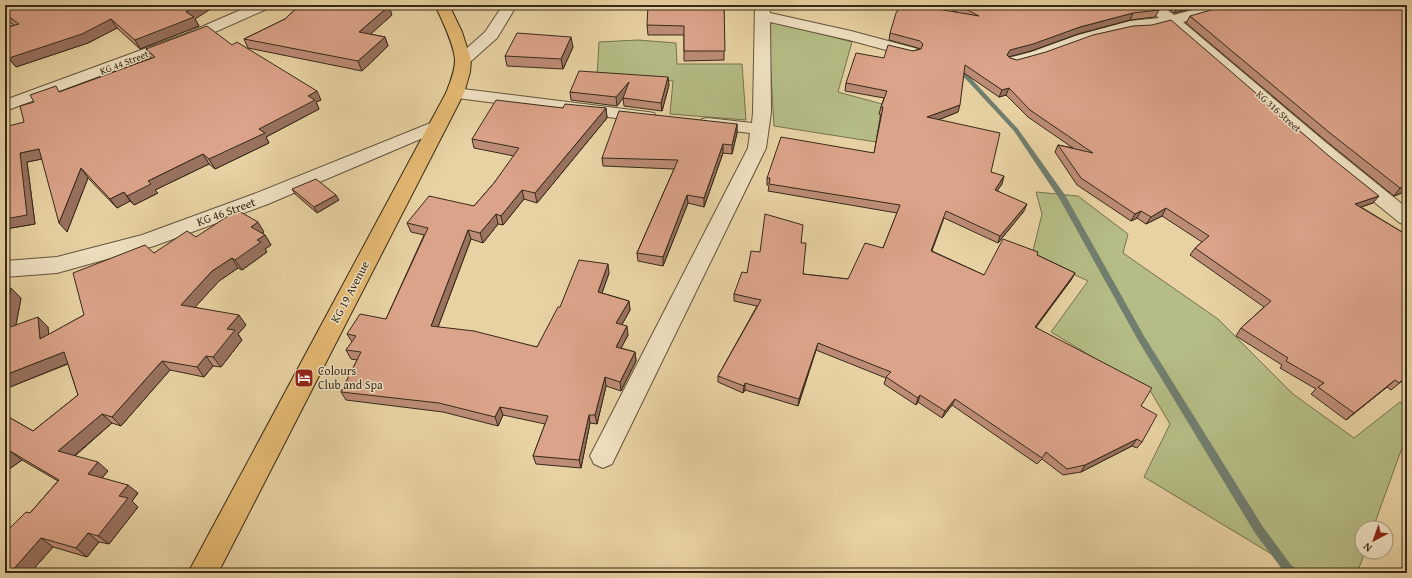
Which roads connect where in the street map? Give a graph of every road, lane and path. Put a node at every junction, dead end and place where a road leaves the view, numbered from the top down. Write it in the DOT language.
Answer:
graph roads {
  1 [pos="264,5"];
  2 [pos="442,5"];
  3 [pos="510,5"];
  4 [pos="1151,5"];
  5 [pos="1227,5"];
  6 [pos="762,10"];
  7 [pos="1172,20"];
  8 [pos="912,52"];
  9 [pos="463,60"];
  10 [pos="1014,61"];
  11 [pos="455,93"];
  12 [pos="5,106"];
  13 [pos="662,118"];
  14 [pos="692,122"];
  15 [pos="438,125"];
  16 [pos="760,129"];
  17 [pos="1407,218"];
  18 [pos="5,269"];
  19 [pos="603,456"];
  20 [pos="203,573"];
  1 -- 12 [label="street, KG 44 Street"];
  2 -- 9 [label="main road, KG 19 Avenue"];
  3 -- 9 [label="street"];
  4 -- 7 [label="street, KG 316 Street"];
  5 -- 7 [label="street"];
  6 -- 8 [label="street"];
  6 -- 16 [label="street"];
  7 -- 10 [label="street"];
  7 -- 17 [label="street, KG 316 Street"];
  9 -- 11 [label="main road, KG 19 Avenue"];
  11 -- 13 [label="street"];
  11 -- 15 [label="main road, KG 19 Avenue"];
  14 -- 16 [label="street"];
  15 -- 18 [label="street, KG 46 Street"];
  15 -- 20 [label="main road, KG 19 Avenue"];
  16 -- 19 [label="street"];
}
